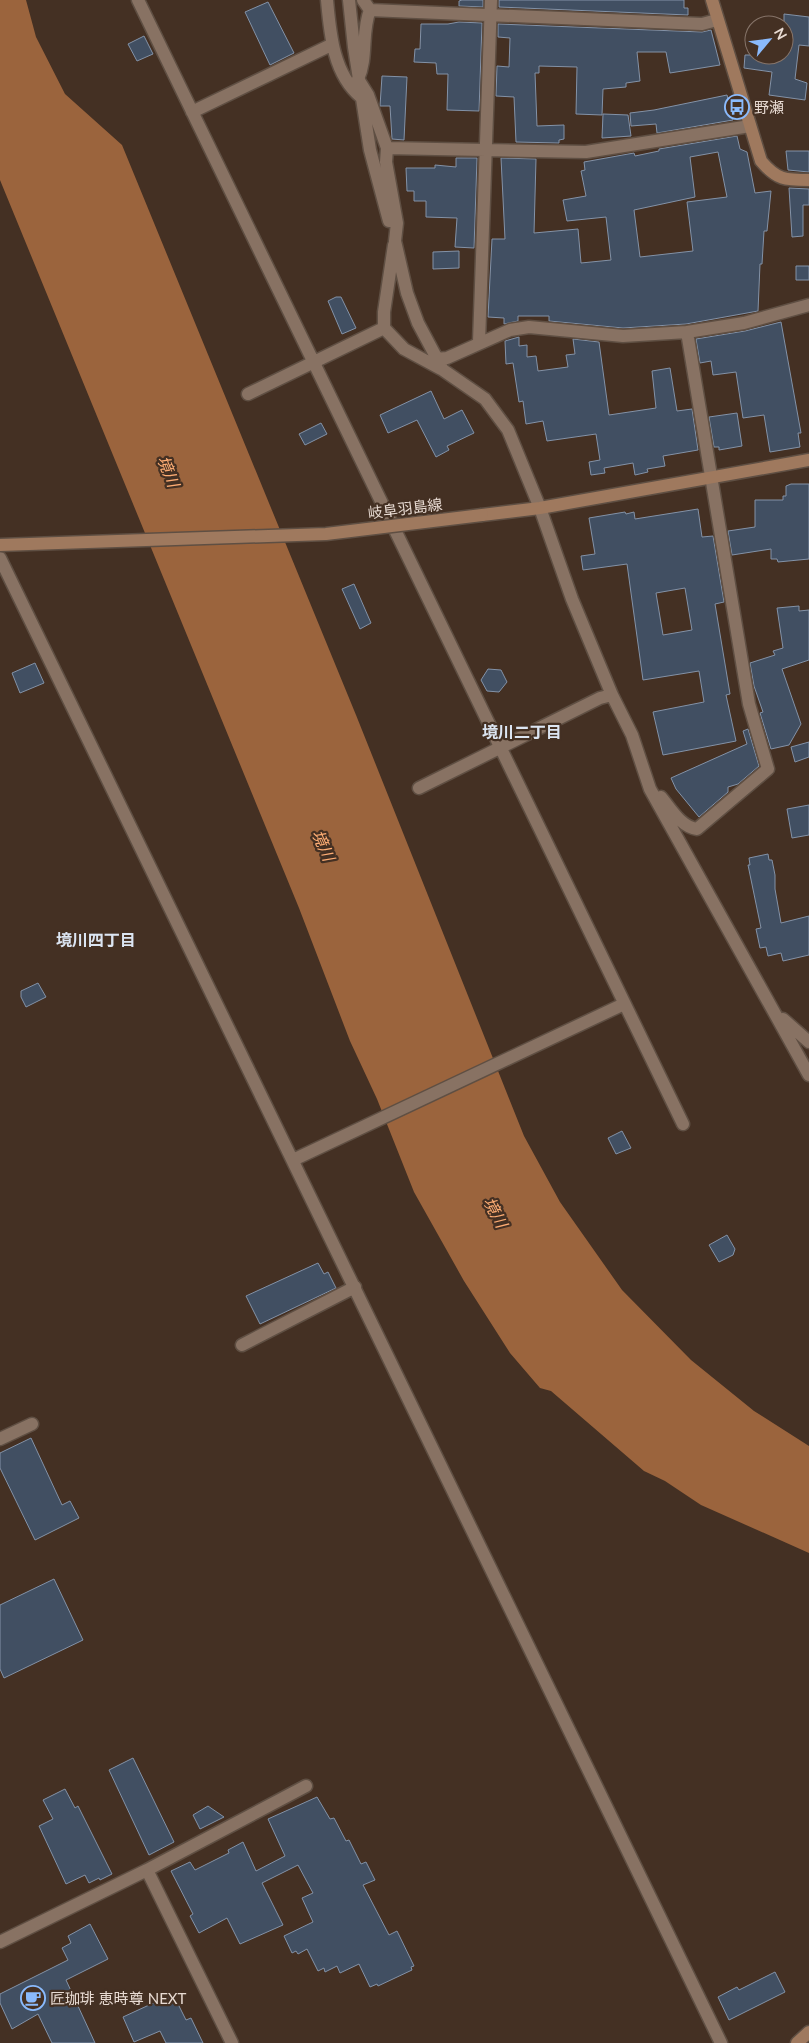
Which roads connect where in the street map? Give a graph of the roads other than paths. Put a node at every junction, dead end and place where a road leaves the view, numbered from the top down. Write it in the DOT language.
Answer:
graph roads {
  1 [pos="138,0"];
  2 [pos="327,0"];
  3 [pos="349,0"];
  4 [pos="491,0"];
  5 [pos="712,0"];
  6 [pos="367,5"];
  7 [pos="490,15"];
  8 [pos="716,20"];
  9 [pos="331,45"];
  10 [pos="358,78"];
  11 [pos="361,97"];
  12 [pos="192,112"];
  13 [pos="750,126"];
  14 [pos="387,148"];
  15 [pos="487,150"];
  16 [pos="809,180"];
  17 [pos="395,241"];
  18 [pos="809,305"];
  19 [pos="384,328"];
  20 [pos="687,332"];
  21 [pos="479,342"];
  22 [pos="436,358"];
  23 [pos="313,363"];
  24 [pos="443,370"];
  25 [pos="248,394"];
  26 [pos="809,460"];
  27 [pos="712,477"];
  28 [pos="540,508"];
  29 [pos="0,545"];
  30 [pos="0,558"];
  31 [pos="612,695"];
  32 [pos="500,748"];
  33 [pos="419,788"];
  34 [pos="650,789"];
  35 [pos="624,1004"];
  36 [pos="775,1015"];
  37 [pos="809,1042"];
  38 [pos="809,1075"];
  39 [pos="683,1124"];
  40 [pos="293,1160"];
  41 [pos="355,1287"];
  42 [pos="242,1346"];
  43 [pos="32,1424"];
  44 [pos="0,1439"];
  45 [pos="306,1786"];
  46 [pos="147,1870"];
  47 [pos="0,1942"];
  48 [pos="809,2032"];
  49 [pos="232,2043"];
  50 [pos="721,2043"];
  51 [pos="797,2043"];
  1 -- 12 [label="street"];
  2 -- 9 [label="street"];
  3 -- 10 [label="street"];
  4 -- 7 [label="street"];
  5 -- 8 [label="main road"];
  6 -- 7 [label="street"];
  6 -- 10 [label="street"];
  7 -- 8 [label="street"];
  7 -- 15 [label="street"];
  8 -- 13 [label="main road"];
  9 -- 11 [label="street"];
  9 -- 12 [label="street"];
  10 -- 11 [label="street"];
  10 -- 14 [label="street"];
  11 -- 17 [label="street"];
  12 -- 23 [label="street"];
  13 -- 15 [label="street"];
  13 -- 16 [label="main road"];
  14 -- 15 [label="street"];
  14 -- 17 [label="street"];
  15 -- 21 [label="street"];
  17 -- 19 [label="street"];
  17 -- 22 [label="street"];
  18 -- 20 [label="street"];
  19 -- 23 [label="street"];
  19 -- 24 [label="street"];
  20 -- 21 [label="street"];
  20 -- 27 [label="street"];
  21 -- 22 [label="street"];
  22 -- 24 [label="street"];
  23 -- 25 [label="street"];
  23 -- 32 [label="street"];
  24 -- 28 [label="street"];
  26 -- 27 [label="main road, 岐阜羽島線"];
  27 -- 28 [label="main road, 岐阜羽島線"];
  27 -- 34 [label="street"];
  28 -- 29 [label="main road, 岐阜羽島線, bridge"];
  28 -- 31 [label="street"];
  30 -- 40 [label="street"];
  31 -- 32 [label="street"];
  31 -- 34 [label="street"];
  32 -- 33 [label="street"];
  32 -- 35 [label="street"];
  34 -- 36 [label="street"];
  35 -- 39 [label="street"];
  35 -- 40 [label="street"];
  36 -- 37 [label="street"];
  36 -- 38 [label="street"];
  40 -- 41 [label="street"];
  41 -- 42 [label="street"];
  41 -- 50 [label="street"];
  43 -- 44 [label="street"];
  45 -- 46 [label="street"];
  46 -- 47 [label="street"];
  46 -- 49 [label="street"];
  48 -- 51 [label="main road"];
}
